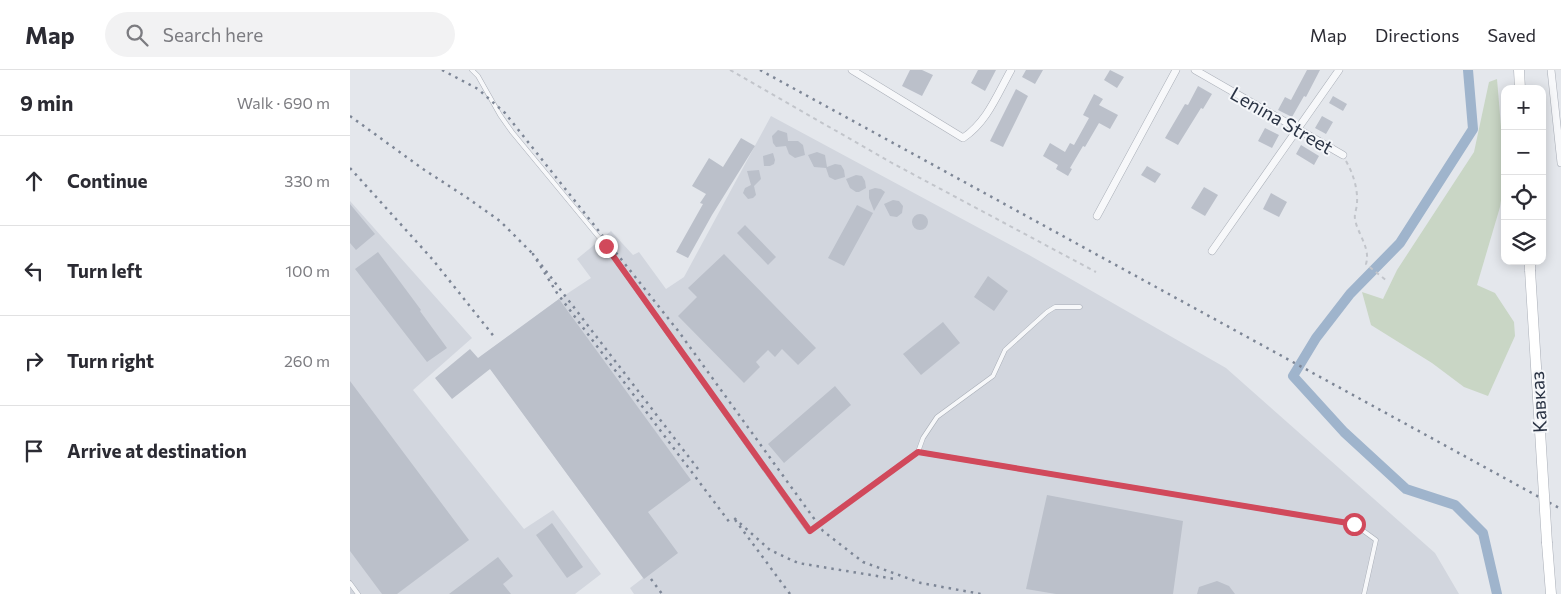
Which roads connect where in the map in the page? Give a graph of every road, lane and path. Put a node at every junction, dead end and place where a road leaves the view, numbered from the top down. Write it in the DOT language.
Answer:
graph roads {
  1 [pos="472,70"];
  2 [pos="730,70"];
  3 [pos="852,70"];
  4 [pos="1011,70"];
  5 [pos="1176,70"];
  6 [pos="1195,70"];
  7 [pos="1339,70"];
  8 [pos="1519,70"];
  9 [pos="1551,70"];
  10 [pos="1520,85"];
  11 [pos="1297,130"];
  12 [pos="1342,155"];
  13 [pos="1561,163"];
  14 [pos="1097,216"];
  15 [pos="1212,251"];
  16 [pos="1530,266"];
  17 [pos="1096,272"];
  18 [pos="1387,281"];
  19 [pos="1080,307"];
  20 [pos="918,452"];
  21 [pos="350,583"];
  22 [pos="358,594"];
  23 [pos="1364,594"];
  24 [pos="1551,594"];
  1 -- 20 [label="lane"];
  2 -- 17 [label="path"];
  3 -- 4 [label="street"];
  5 -- 14 [label="street"];
  6 -- 11 [label="street, Lenina Street"];
  7 -- 11 [label="street"];
  8 -- 10 [label="main road"];
  9 -- 13 [label="street"];
  11 -- 12 [label="street, Lenina Street"];
  11 -- 15 [label="street"];
  12 -- 18 [label="path"];
  16 -- 24 [label="main road, Кавказ, bridge"];
  19 -- 20 [label="lane"];
  20 -- 23 [label="lane"];
  21 -- 22 [label="lane"];
}
